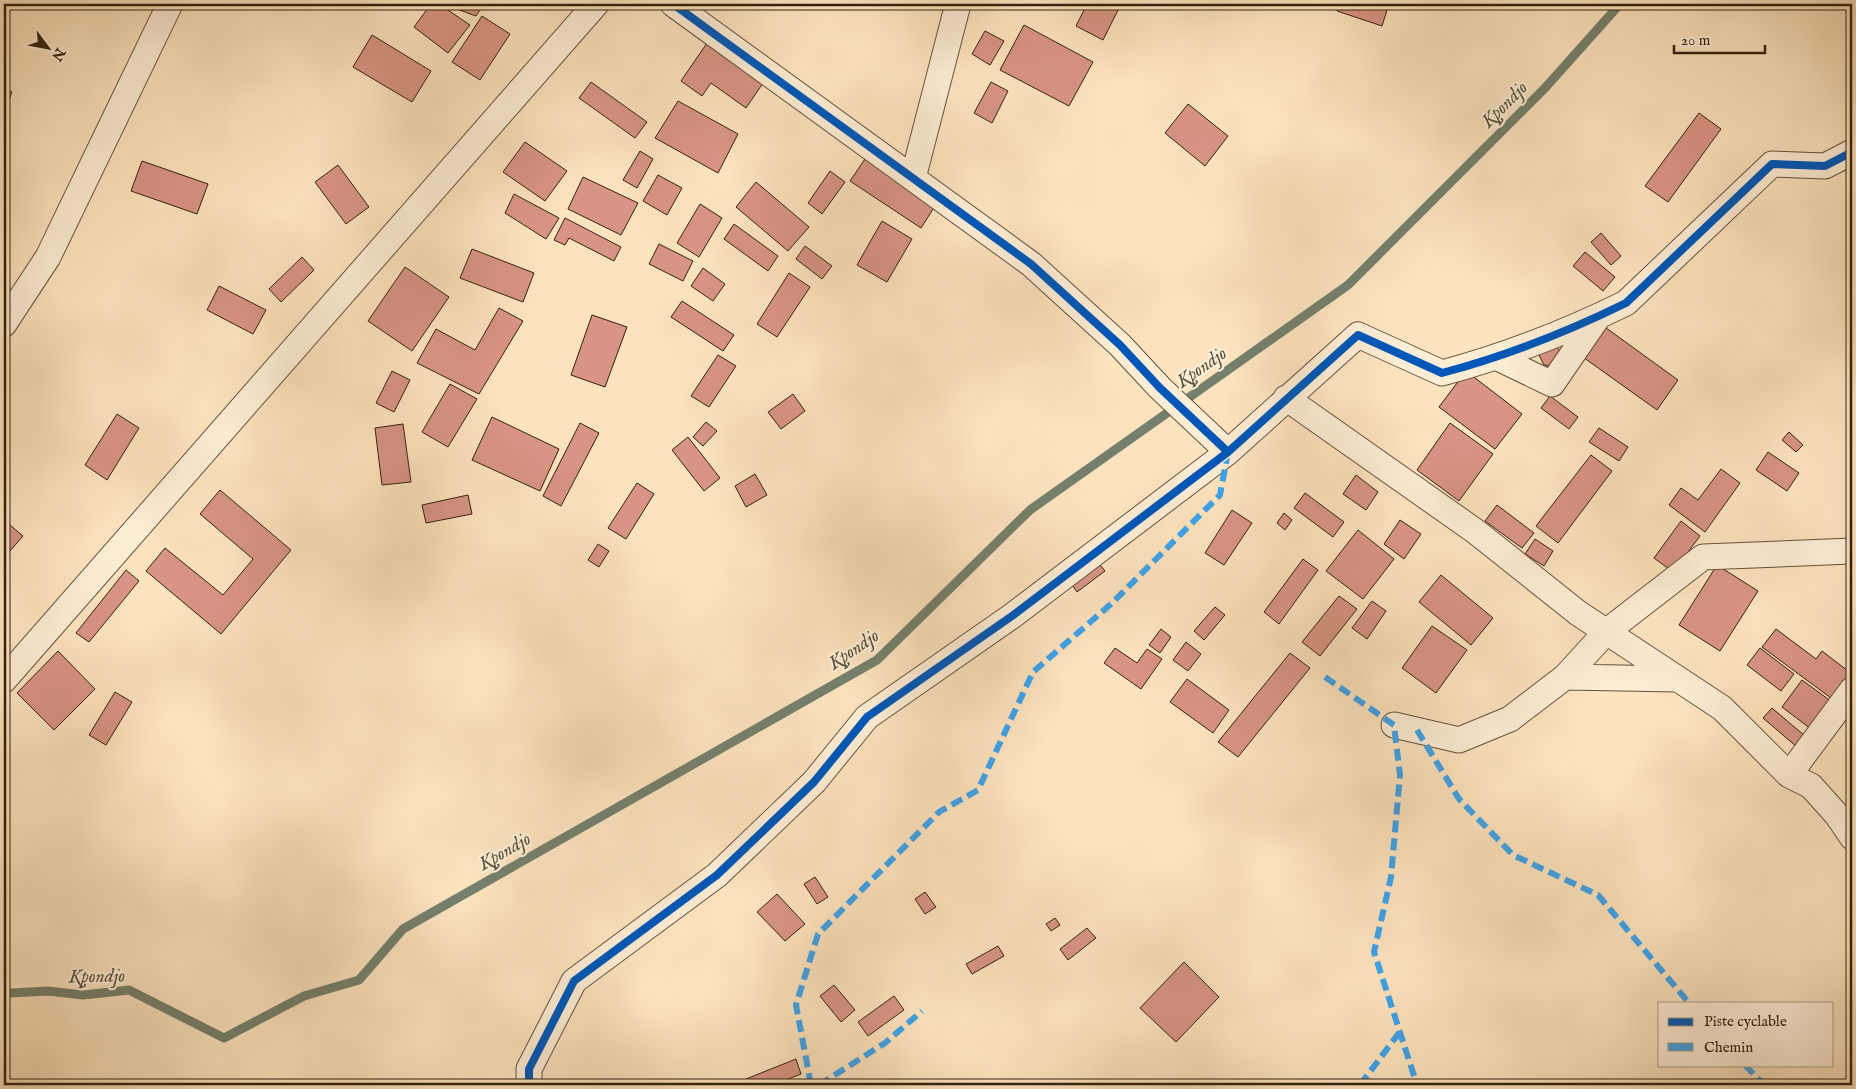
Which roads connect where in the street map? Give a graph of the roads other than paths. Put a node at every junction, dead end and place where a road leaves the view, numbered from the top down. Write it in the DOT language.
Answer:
graph roads {
  1 [pos="170,4"];
  2 [pos="596,4"];
  3 [pos="674,4"];
  4 [pos="958,4"];
  5 [pos="1852,152"];
  6 [pos="913,178"];
  7 [pos="1598,317"];
  8 [pos="4,324"];
  9 [pos="1498,358"];
  10 [pos="1286,398"];
  11 [pos="1220,445"];
  12 [pos="1852,551"];
  13 [pos="1606,632"];
  14 [pos="1565,677"];
  15 [pos="1678,679"];
  16 [pos="4,680"];
  17 [pos="1852,690"];
  18 [pos="1394,725"];
  19 [pos="1789,775"];
  20 [pos="1852,837"];
  21 [pos="530,1085"];
  1 -- 8 [label="street"];
  2 -- 16 [label="street"];
  3 -- 6 [label="street"];
  4 -- 6 [label="street"];
  5 -- 7 [label="street"];
  6 -- 11 [label="street"];
  7 -- 9 [label="street"];
  7 -- 9 [label="street"];
  9 -- 10 [label="street"];
  10 -- 11 [label="street"];
  10 -- 13 [label="street"];
  11 -- 21 [label="street"];
  12 -- 13 [label="street"];
  13 -- 14 [label="street"];
  13 -- 15 [label="street"];
  14 -- 15 [label="street"];
  14 -- 18 [label="street"];
  15 -- 19 [label="street"];
  17 -- 19 [label="street"];
  19 -- 20 [label="street"];
}
